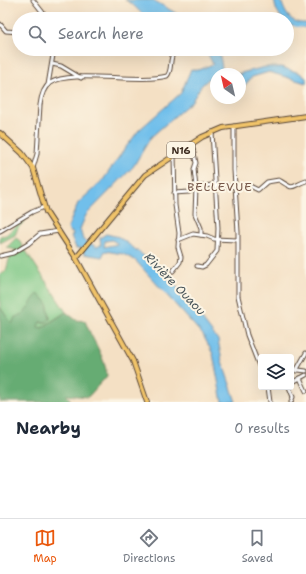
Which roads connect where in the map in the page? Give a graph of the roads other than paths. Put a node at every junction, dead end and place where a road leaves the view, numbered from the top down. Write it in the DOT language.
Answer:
graph roads {
  1 [pos="33,0"];
  2 [pos="42,12"];
  3 [pos="0,24"];
  4 [pos="12,31"];
  5 [pos="53,56"];
  6 [pos="172,56"];
  7 [pos="52,64"];
  8 [pos="82,78"];
  9 [pos="48,85"];
  10 [pos="306,116"];
  11 [pos="234,126"];
  12 [pos="212,132"];
  13 [pos="0,134"];
  14 [pos="192,144"];
  15 [pos="174,154"];
  16 [pos="33,168"];
  17 [pos="306,181"];
  18 [pos="215,186"];
  19 [pos="235,186"];
  20 [pos="196,187"];
  21 [pos="174,193"];
  22 [pos="44,207"];
  23 [pos="0,231"];
  24 [pos="59,231"];
  25 [pos="201,235"];
  26 [pos="219,239"];
  27 [pos="178,240"];
  28 [pos="237,240"];
  29 [pos="0,256"];
  30 [pos="76,258"];
  31 [pos="197,266"];
  32 [pos="173,271"];
  33 [pos="306,353"];
  34 [pos="258,364"];
  35 [pos="296,371"];
  36 [pos="306,371"];
  37 [pos="306,375"];
  38 [pos="300,378"];
  39 [pos="294,381"];
  40 [pos="268,390"];
  41 [pos="290,390"];
  42 [pos="306,391"];
  43 [pos="147,402"];
  44 [pos="270,402"];
  45 [pos="291,402"];
  1 -- 2 [label="street"];
  3 -- 4 [label="street"];
  5 -- 7 [label="street"];
  6 -- 8 [label="street"];
  7 -- 8 [label="street"];
  7 -- 9 [label="street"];
  8 -- 9 [label="street"];
  9 -- 16 [label="street"];
  10 -- 11 [label="main road, N16"];
  11 -- 12 [label="main road, N16"];
  11 -- 19 [label="street"];
  12 -- 14 [label="main road, N16"];
  12 -- 18 [label="street"];
  13 -- 16 [label="main road"];
  14 -- 15 [label="main road, N16"];
  14 -- 20 [label="street"];
  15 -- 21 [label="street"];
  15 -- 30 [label="main road, N16"];
  16 -- 22 [label="main road"];
  17 -- 19 [label="street"];
  18 -- 19 [label="street"];
  18 -- 20 [label="street"];
  18 -- 26 [label="street"];
  19 -- 28 [label="street"];
  20 -- 21 [label="street"];
  20 -- 25 [label="street"];
  21 -- 27 [label="street"];
  22 -- 23 [label="street"];
  22 -- 24 [label="main road"];
  24 -- 29 [label="street"];
  24 -- 30 [label="main road"];
  25 -- 26 [label="street"];
  25 -- 27 [label="street"];
  26 -- 28 [label="street"];
  26 -- 31 [label="street"];
  27 -- 32 [label="street"];
  28 -- 34 [label="street"];
  30 -- 43 [label="main road"];
  33 -- 35 [label="street"];
  35 -- 36 [label="street"];
  37 -- 38 [label="street"];
  38 -- 39 [label="street"];
  38 -- 42 [label="street"];
  40 -- 44 [label="street"];
  41 -- 45 [label="street"];
}
